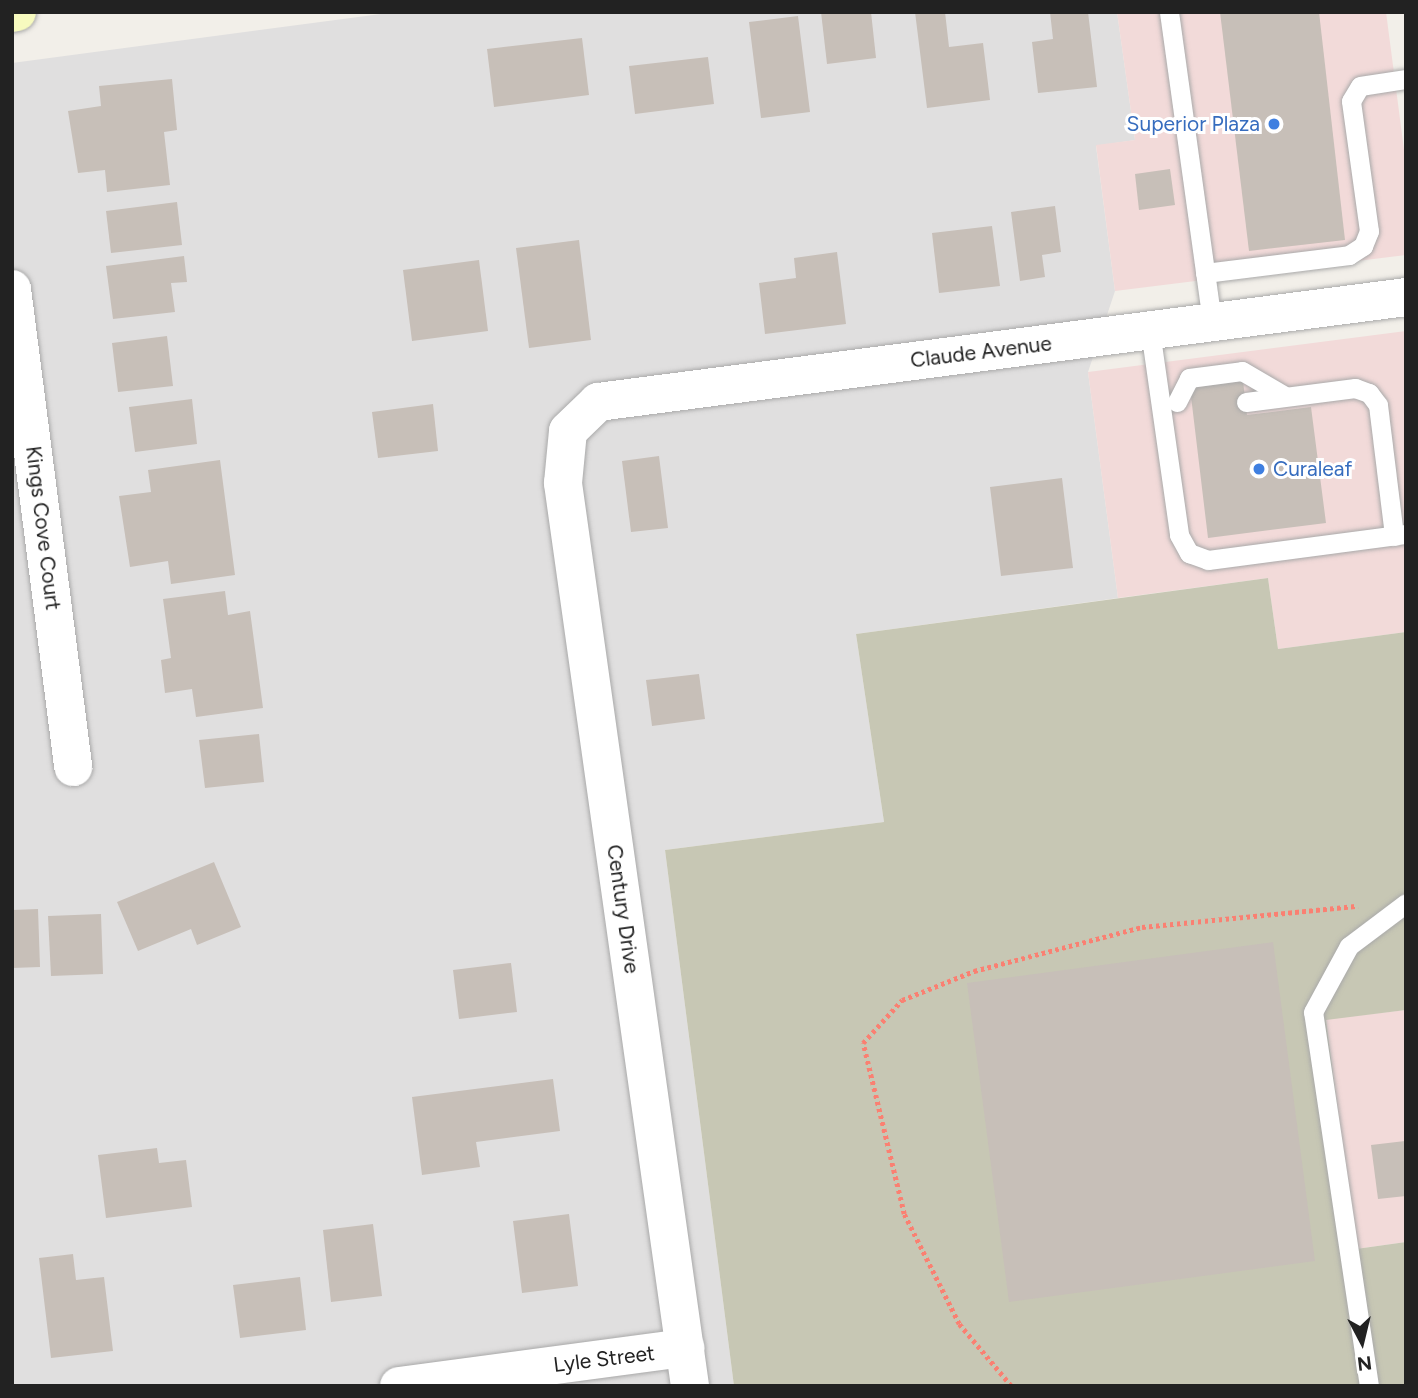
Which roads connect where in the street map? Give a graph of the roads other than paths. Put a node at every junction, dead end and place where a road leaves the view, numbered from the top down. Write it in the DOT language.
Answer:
graph roads {
  1 [pos="1169,12"];
  2 [pos="1406,79"];
  3 [pos="1205,273"];
  4 [pos="12,289"];
  5 [pos="1406,297"];
  6 [pos="1212,322"];
  7 [pos="1150,330"];
  8 [pos="1285,396"];
  9 [pos="1246,401"];
  10 [pos="1177,405"];
  11 [pos="568,431"];
  12 [pos="1400,535"];
  13 [pos="73,767"];
  14 [pos="1401,906"];
  15 [pos="685,1348"];
  16 [pos="399,1386"];
  17 [pos="690,1386"];
  18 [pos="1369,1386"];
  1 -- 3 [label="lane"];
  2 -- 3 [label="lane"];
  3 -- 6 [label="lane"];
  4 -- 13 [label="street, Kings Cove Court"];
  5 -- 6 [label="street, Claude Avenue"];
  6 -- 7 [label="street, Claude Avenue"];
  7 -- 10 [label="lane"];
  7 -- 11 [label="street, Claude Avenue"];
  8 -- 9 [label="lane"];
  8 -- 10 [label="lane"];
  8 -- 12 [label="lane"];
  10 -- 12 [label="lane"];
  11 -- 15 [label="street, Century Drive"];
  14 -- 18 [label="lane"];
  15 -- 16 [label="street, Lyle Street"];
  15 -- 17 [label="street, Century Drive"];
}
